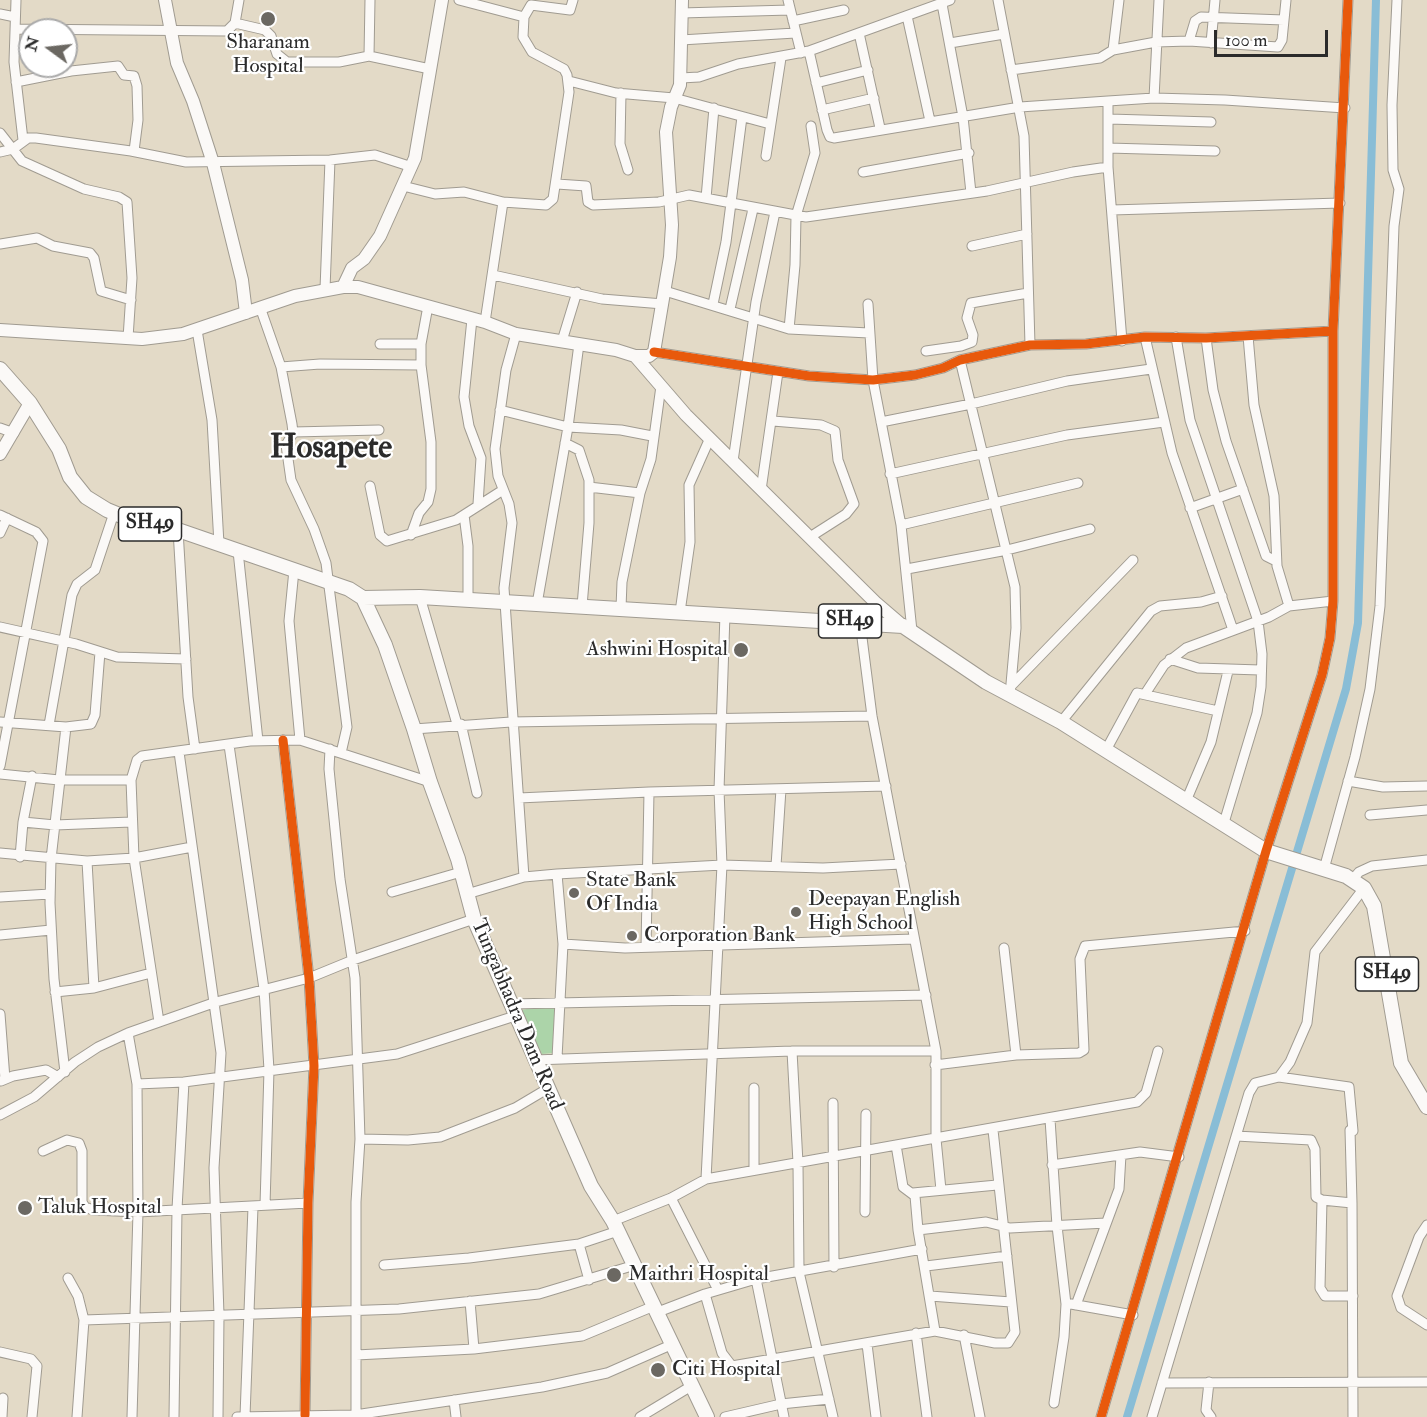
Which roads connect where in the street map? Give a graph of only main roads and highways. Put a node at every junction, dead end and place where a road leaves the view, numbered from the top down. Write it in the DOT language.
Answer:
graph roads {
  1 [pos="0,369"];
  2 [pos="363,598"];
  3 [pos="1427,1107"];
  4 [pos="707,1417"];
  1 -- 2 [label="main road, SH49"];
  2 -- 3 [label="main road, SH49"];
  2 -- 4 [label="main road, Tungabhadra Dam Road"];
}
